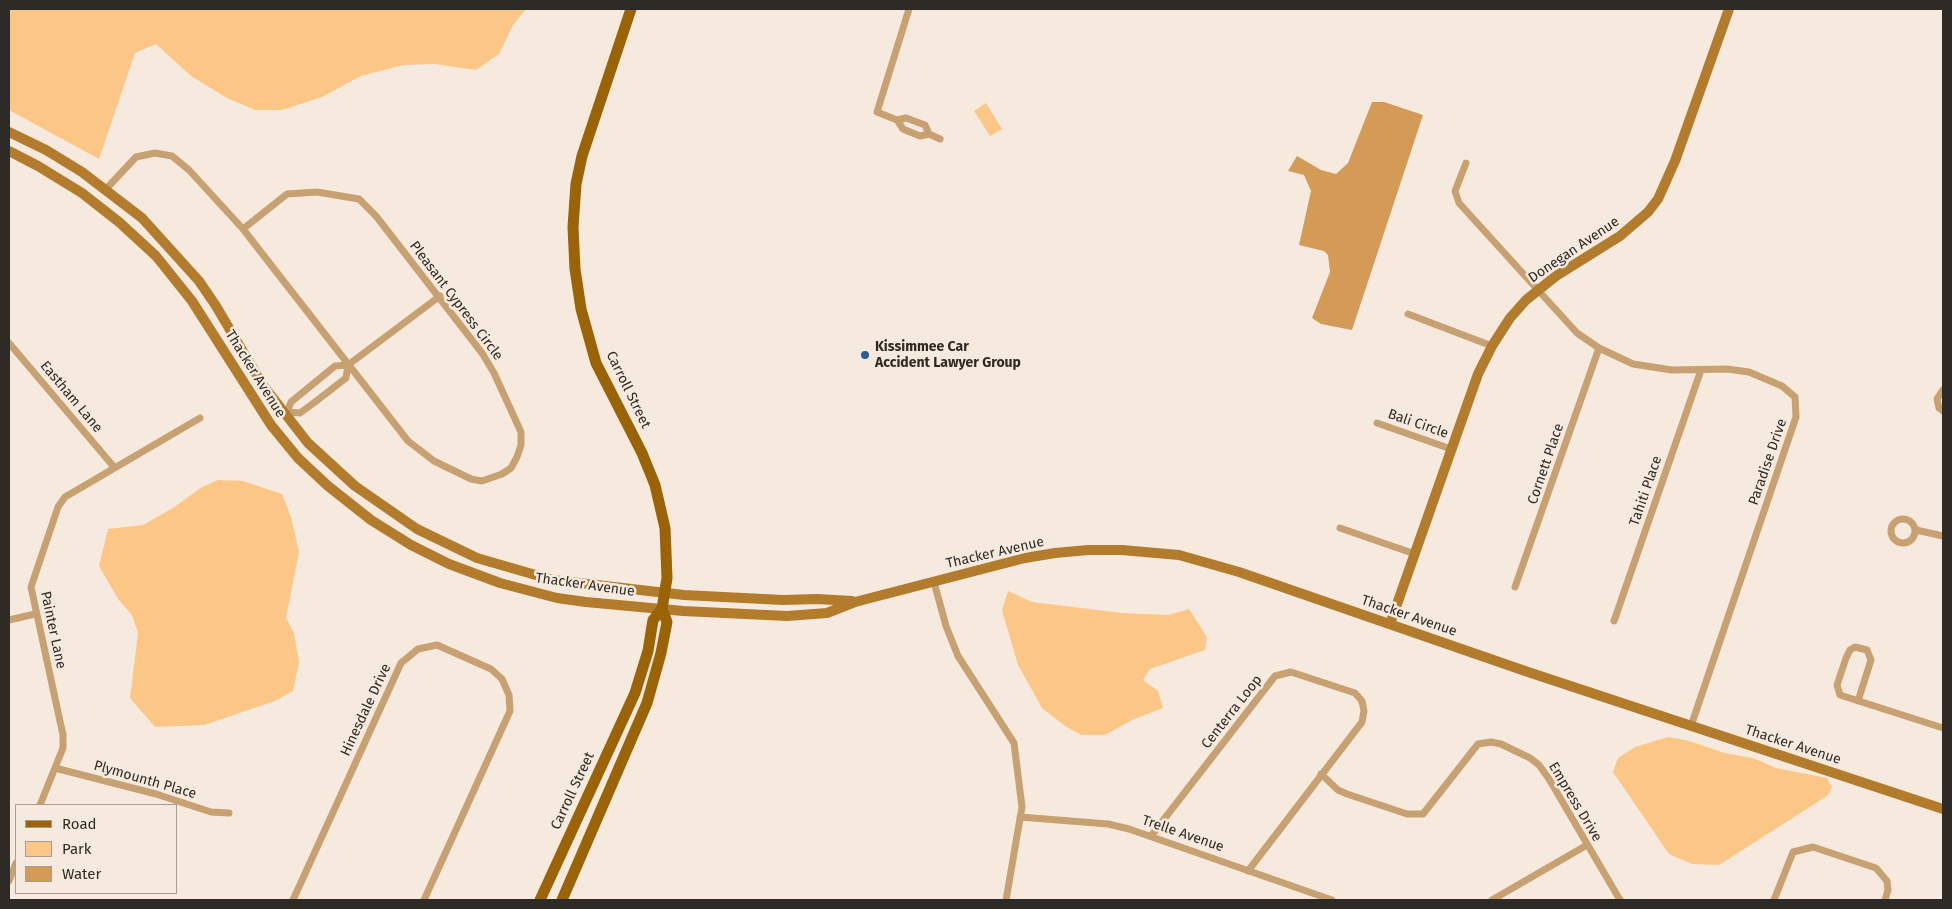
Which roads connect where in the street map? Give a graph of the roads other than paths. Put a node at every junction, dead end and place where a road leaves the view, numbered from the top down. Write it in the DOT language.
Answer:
graph roads {
  1 [pos="630,9"];
  2 [pos="909,9"];
  3 [pos="1729,9"];
  4 [pos="897,120"];
  5 [pos="9,132"];
  6 [pos="929,134"];
  7 [pos="940,139"];
  8 [pos="9,151"];
  9 [pos="1466,163"];
  10 [pos="106,189"];
  11 [pos="243,229"];
  12 [pos="1539,290"];
  13 [pos="440,296"];
  14 [pos="1408,314"];
  15 [pos="9,342"];
  16 [pos="1492,346"];
  17 [pos="1598,348"];
  18 [pos="348,366"];
  19 [pos="1701,370"];
  20 [pos="1943,390"];
  21 [pos="1943,411"];
  22 [pos="286,413"];
  23 [pos="200,418"];
  24 [pos="1377,423"];
  25 [pos="270,425"];
  26 [pos="1451,449"];
  27 [pos="114,468"];
  28 [pos="1340,528"];
  29 [pos="1916,530"];
  30 [pos="1943,536"];
  31 [pos="1415,554"];
  32 [pos="934,582"];
  33 [pos="1515,587"];
  34 [pos="664,592"];
  35 [pos="855,602"];
  36 [pos="662,609"];
  37 [pos="35,614"];
  38 [pos="9,620"];
  39 [pos="1614,621"];
  40 [pos="1390,624"];
  41 [pos="1858,701"];
  42 [pos="1691,726"];
  43 [pos="1943,728"];
  44 [pos="617,733"];
  45 [pos="55,768"];
  46 [pos="1320,774"];
  47 [pos="40,804"];
  48 [pos="1943,809"];
  49 [pos="229,813"];
  50 [pos="1020,817"];
  51 [pos="1151,836"];
  52 [pos="1587,846"];
  53 [pos="15,865"];
  54 [pos="577,866"];
  55 [pos="1248,871"];
  56 [pos="9,881"];
  57 [pos="293,900"];
  58 [pos="424,900"];
  59 [pos="540,900"];
  60 [pos="562,900"];
  61 [pos="1006,900"];
  62 [pos="1332,900"];
  63 [pos="1492,900"];
  64 [pos="1620,900"];
  65 [pos="1774,900"];
  66 [pos="1885,900"];
  1 -- 34 [label="main road, Carroll Street"];
  2 -- 4 [label="street"];
  3 -- 12 [label="street, Donegan Avenue"];
  4 -- 6 [label="street"];
  4 -- 6 [label="street"];
  5 -- 10 [label="street, Thacker Avenue"];
  6 -- 7 [label="street"];
  8 -- 25 [label="street, Thacker Avenue"];
  9 -- 12 [label="street, Paradise Drive"];
  10 -- 11 [label="street, Pleasant Cypress Circle"];
  10 -- 22 [label="street, Thacker Avenue"];
  11 -- 13 [label="street, Pleasant Cypress Circle"];
  11 -- 18 [label="street, Pleasant Cypress Circle"];
  12 -- 16 [label="street, Donegan Avenue"];
  12 -- 17 [label="street, Paradise Drive"];
  13 -- 18 [label="street"];
  13 -- 18 [label="street, Pleasant Cypress Circle"];
  14 -- 16 [label="street"];
  15 -- 27 [label="street, Eastham Lane"];
  16 -- 26 [label="street, Donegan Avenue"];
  17 -- 19 [label="street, Paradise Drive"];
  17 -- 33 [label="street, Cornett Place"];
  18 -- 22 [label="street"];
  18 -- 22 [label="street"];
  19 -- 39 [label="street, Tahiti Place"];
  19 -- 42 [label="street, Paradise Drive"];
  20 -- 21 [label="street"];
  22 -- 25 [label="street"];
  22 -- 34 [label="street, Thacker Avenue"];
  23 -- 27 [label="street, Painter Lane"];
  24 -- 26 [label="street, Bali Circle"];
  25 -- 36 [label="street, Thacker Avenue"];
  26 -- 31 [label="street, Donegan Avenue"];
  27 -- 37 [label="street, Painter Lane"];
  28 -- 31 [label="street"];
  29 -- 30 [label="street"];
  31 -- 40 [label="street, Donegan Avenue"];
  32 -- 35 [label="street, Thacker Avenue"];
  32 -- 40 [label="street, Thacker Avenue"];
  32 -- 50 [label="street"];
  34 -- 35 [label="street, Thacker Avenue"];
  34 -- 36 [label="main road, Carroll Street"];
  35 -- 36 [label="street, Thacker Avenue"];
  36 -- 44 [label="main road, Carroll Street"];
  36 -- 54 [label="main road, Carroll Street"];
  37 -- 38 [label="street"];
  37 -- 45 [label="street, Painter Lane"];
  40 -- 42 [label="street, Thacker Avenue"];
  41 -- 41 [label="street"];
  41 -- 43 [label="street"];
  42 -- 48 [label="street, Thacker Avenue"];
  44 -- 54 [label="main road"];
  44 -- 59 [label="main road, Carroll Street"];
  45 -- 47 [label="street, Painter Lane"];
  45 -- 49 [label="street, Plymounth Place"];
  46 -- 51 [label="street, Centerra Loop"];
  46 -- 52 [label="street, Empress Drive"];
  46 -- 55 [label="street, Centerra Loop"];
  50 -- 51 [label="street, Trelle Avenue"];
  50 -- 61 [label="street"];
  51 -- 55 [label="street, Trelle Avenue"];
  52 -- 63 [label="street"];
  52 -- 64 [label="street, Empress Drive"];
  53 -- 56 [label="street"];
  54 -- 60 [label="main road, Carroll Street"];
  55 -- 62 [label="street, Trelle Avenue"];
  57 -- 58 [label="street, Hinesdale Drive"];
  65 -- 66 [label="street"];
}
